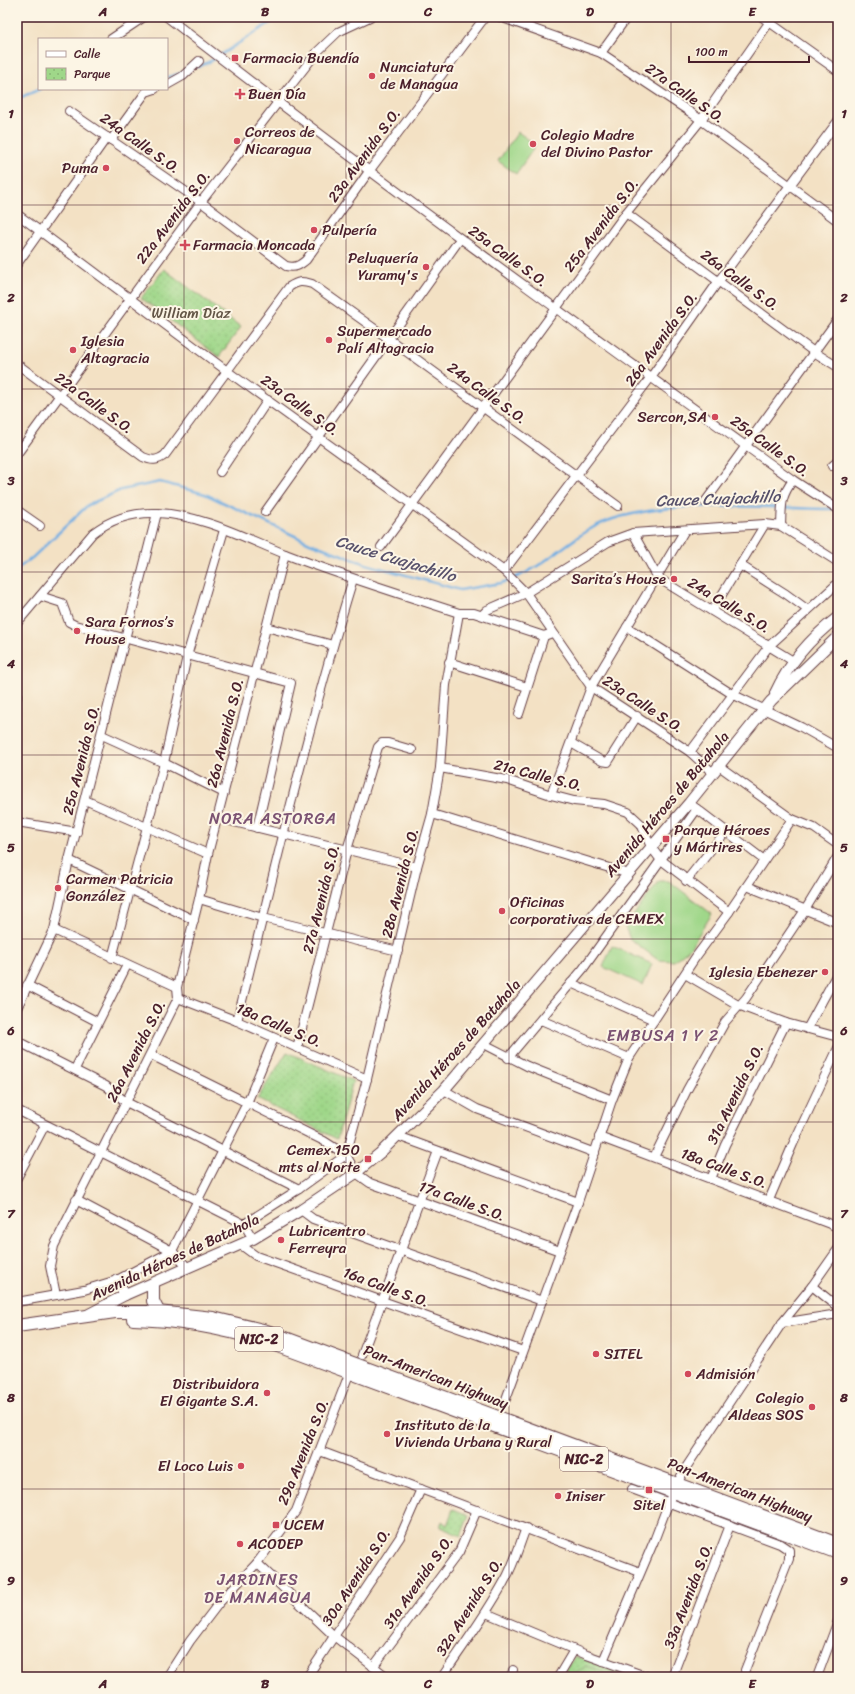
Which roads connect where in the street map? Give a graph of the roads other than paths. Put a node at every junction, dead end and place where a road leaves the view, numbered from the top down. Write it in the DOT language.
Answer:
graph roads {
  1 [pos="144,17"];
  2 [pos="168,17"];
  3 [pos="370,17"];
  4 [pos="485,17"];
  5 [pos="500,17"];
  6 [pos="627,17"];
  7 [pos="768,19"];
  8 [pos="112,38"];
  9 [pos="601,53"];
  10 [pos="199,61"];
  11 [pos="838,71"];
  12 [pos="171,83"];
  13 [pos="152,90"];
  14 [pos="278,103"];
  15 [pos="69,111"];
  16 [pos="701,120"];
  17 [pos="838,121"];
  18 [pos="109,139"];
  19 [pos="370,170"];
  20 [pos="791,186"];
  21 [pos="201,202"];
  22 [pos="626,213"];
  23 [pos="17,214"];
  24 [pos="838,221"];
  25 [pos="41,231"];
  26 [pos="460,239"];
  27 [pos="17,264"];
  28 [pos="293,268"];
  29 [pos="718,282"];
  30 [pos="131,298"];
  31 [pos="556,308"];
  32 [pos="838,319"];
  33 [pos="389,339"];
  34 [pos="814,352"];
  35 [pos="17,364"];
  36 [pos="838,367"];
  37 [pos="227,371"];
  38 [pos="651,377"];
  39 [pos="60,396"];
  40 [pos="268,400"];
  41 [pos="483,408"];
  42 [pos="320,437"];
  43 [pos="746,446"];
  44 [pos="17,454"];
  45 [pos="220,472"];
  46 [pos="576,475"];
  47 [pos="792,480"];
  48 [pos="705,502"];
  49 [pos="413,505"];
  50 [pos="618,506"];
  51 [pos="838,509"];
  52 [pos="17,510"];
  53 [pos="265,512"];
  54 [pos="158,513"];
  55 [pos="765,524"];
  56 [pos="40,526"];
  57 [pos="781,526"];
  58 [pos="224,530"];
  59 [pos="685,530"];
  60 [pos="633,533"];
  61 [pos="381,546"];
  62 [pos="284,554"];
  63 [pos="838,562"];
  64 [pos="740,565"];
  65 [pos="506,573"];
  66 [pos="658,578"];
  67 [pos="354,579"];
  68 [pos="838,583"];
  69 [pos="526,592"];
  70 [pos="40,596"];
  71 [pos="808,610"];
  72 [pos="712,611"];
  73 [pos="459,614"];
  74 [pos="482,615"];
  75 [pos="838,617"];
  76 [pos="17,623"];
  77 [pos="266,627"];
  78 [pos="627,627"];
  79 [pos="552,633"];
  80 [pos="544,636"];
  81 [pos="838,636"];
  82 [pos="125,639"];
  83 [pos="333,645"];
  84 [pos="769,646"];
  85 [pos="187,656"];
  86 [pos="793,661"];
  87 [pos="449,662"];
  88 [pos="17,674"];
  89 [pos="254,674"];
  90 [pos="527,687"];
  91 [pos="591,687"];
  92 [pos="732,694"];
  93 [pos="17,697"];
  94 [pos="771,701"];
  95 [pos="764,710"];
  96 [pos="519,714"];
  97 [pos="637,716"];
  98 [pos="102,735"];
  99 [pos="571,743"];
  100 [pos="838,748"];
  101 [pos="412,750"];
  102 [pos="690,752"];
  103 [pos="164,763"];
  104 [pos="440,768"];
  105 [pos="716,769"];
  106 [pos="224,793"];
  107 [pos="551,795"];
  108 [pos="85,800"];
  109 [pos="693,806"];
  110 [pos="432,814"];
  111 [pos="218,818"];
  112 [pos="792,819"];
  113 [pos="17,822"];
  114 [pos="146,827"];
  115 [pos="257,828"];
  116 [pos="726,831"];
  117 [pos="77,832"];
  118 [pos="283,834"];
  119 [pos="838,845"];
  120 [pos="651,847"];
  121 [pos="347,850"];
  122 [pos="208,854"];
  123 [pos="838,856"];
  124 [pos="660,859"];
  125 [pos="69,860"];
  126 [pos="764,860"];
  127 [pos="417,868"];
  128 [pos="629,874"];
  129 [pos="686,881"];
  130 [pos="747,886"];
  131 [pos="130,890"];
  132 [pos="199,899"];
  133 [pos="805,910"];
  134 [pos="728,912"];
  135 [pos="263,918"];
  136 [pos="194,920"];
  137 [pos="838,923"];
  138 [pos="54,930"];
  139 [pos="327,934"];
  140 [pos="398,950"];
  141 [pos="112,958"];
  142 [pos="127,965"];
  143 [pos="838,972"];
  144 [pos="685,974"];
  145 [pos="571,983"];
  146 [pos="27,985"];
  147 [pos="177,987"];
  148 [pos="178,998"];
  149 [pos="738,1005"];
  150 [pos="17,1008"];
  151 [pos="541,1020"];
  152 [pos="654,1020"];
  153 [pos="237,1021"];
  154 [pos="98,1022"];
  155 [pos="786,1023"];
  156 [pos="807,1029"];
  157 [pos="838,1037"];
  158 [pos="274,1038"];
  159 [pos="17,1040"];
  160 [pos="484,1044"];
  161 [pos="297,1048"];
  162 [pos="838,1048"];
  163 [pos="151,1055"];
  164 [pos="508,1058"];
  165 [pos="629,1058"];
  166 [pos="75,1069"];
  167 [pos="368,1079"];
  168 [pos="444,1090"];
  169 [pos="612,1100"];
  170 [pos="126,1102"];
  171 [pos="247,1103"];
  172 [pos="17,1110"];
  173 [pos="45,1125"];
  174 [pos="398,1136"];
  175 [pos="599,1137"];
  176 [pos="222,1150"];
  177 [pos="438,1151"];
  178 [pos="100,1152"];
  179 [pos="595,1153"];
  180 [pos="346,1155"];
  181 [pos="654,1157"];
  182 [pos="356,1173"];
  183 [pos="17,1178"];
  184 [pos="711,1178"];
  185 [pos="299,1189"];
  186 [pos="76,1200"];
  187 [pos="198,1200"];
  188 [pos="769,1200"];
  189 [pos="420,1201"];
  190 [pos="578,1202"];
  191 [pos="301,1210"];
  192 [pos="244,1224"];
  193 [pos="838,1227"];
  194 [pos="253,1239"];
  195 [pos="838,1241"];
  196 [pos="242,1245"];
  197 [pos="401,1250"];
  198 [pos="837,1250"];
  199 [pos="172,1251"];
  200 [pos="560,1251"];
  201 [pos="188,1268"];
  202 [pos="117,1280"];
  203 [pos="153,1284"];
  204 [pos="812,1286"];
  205 [pos="56,1295"];
  206 [pos="125,1295"];
  207 [pos="382,1300"];
  208 [pos="542,1301"];
  209 [pos="17,1302"];
  210 [pos="838,1307"];
  211 [pos="838,1314"];
  212 [pos="161,1316"];
  213 [pos="82,1318"];
  214 [pos="782,1323"];
  215 [pos="17,1326"];
  216 [pos="523,1351"];
  217 [pos="355,1364"];
  218 [pos="506,1399"];
  219 [pos="320,1451"];
  220 [pos="421,1489"];
  221 [pos="632,1489"];
  222 [pos="673,1492"];
  223 [pos="477,1510"];
  224 [pos="730,1525"];
  225 [pos="526,1528"];
  226 [pos="838,1544"];
  227 [pos="838,1553"];
  228 [pos="258,1563"];
  229 [pos="640,1572"];
  230 [pos="486,1613"];
  231 [pos="838,1621"];
  232 [pos="334,1636"];
  233 [pos="574,1650"];
  234 [pos="603,1661"];
  235 [pos="373,1667"];
  236 [pos="745,1670"];
  237 [pos="382,1676"];
  238 [pos="167,1677"];
  239 [pos="307,1677"];
  240 [pos="442,1677"];
  241 [pos="558,1677"];
  242 [pos="648,1677"];
  243 [pos="672,1677"];
  244 [pos="817,1677"];
  1 -- 8 [label="street"];
  2 -- 14 [label="street, 25a Calle S.O."];
  3 -- 14 [label="street, 22a Avenida S.O."];
  4 -- 19 [label="street, 23a Avenida S.O."];
  5 -- 9 [label="street, 27a Calle S.O."];
  6 -- 9 [label="street"];
  7 -- 11 [label="street"];
  7 -- 16 [label="street, 25a Avenida S.O."];
  9 -- 16 [label="street, 27a Calle S.O."];
  10 -- 12 [label="street"];
  13 -- 18 [label="street"];
  14 -- 19 [label="street, 25a Calle S.O."];
  14 -- 21 [label="street, 22a Avenida S.O."];
  15 -- 18 [label="street, 24a Calle S.O."];
  16 -- 20 [label="street, 27a Calle S.O."];
  16 -- 22 [label="street, 25a Avenida S.O."];
  17 -- 20 [label="street, 26a Avenida S.O."];
  18 -- 21 [label="street, 24a Calle S.O."];
  18 -- 25 [label="street"];
  19 -- 26 [label="street, 25a Calle S.O."];
  19 -- 28 [label="street, 23a Avenida S.O."];
  20 -- 24 [label="street, 27a Calle S.O."];
  20 -- 29 [label="street, 26a Avenida S.O."];
  21 -- 28 [label="street, 24a Calle S.O."];
  21 -- 30 [label="street, 22a Avenida S.O."];
  22 -- 29 [label="street, 26a Calle S.O."];
  22 -- 31 [label="street, 25a Avenida S.O."];
  23 -- 25 [label="street, 23a Calle S.O."];
  25 -- 27 [label="street"];
  25 -- 30 [label="street, 23a Calle S.O."];
  26 -- 31 [label="street, 25a Calle S.O."];
  26 -- 33 [label="street"];
  29 -- 34 [label="street, 26a Calle S.O."];
  29 -- 38 [label="street, 26a Avenida S.O."];
  30 -- 37 [label="street, 23a Calle S.O."];
  30 -- 39 [label="street, 22a Avenida S.O."];
  31 -- 38 [label="street, 25a Calle S.O."];
  31 -- 41 [label="street, 25a Avenida S.O."];
  32 -- 34 [label="street"];
  33 -- 37 [label="street, 24a Calle S.O."];
  33 -- 41 [label="street, 24a Calle S.O."];
  33 -- 42 [label="street"];
  34 -- 36 [label="street, 26a Calle S.O."];
  34 -- 43 [label="street"];
  35 -- 39 [label="street, 22a Calle S.O."];
  37 -- 39 [label="street, 22a Calle S.O."];
  37 -- 40 [label="street, 23a Calle S.O."];
  38 -- 43 [label="street, 25a Calle S.O."];
  38 -- 46 [label="street, 26a Avenida S.O."];
  39 -- 44 [label="street, 22a Avenida S.O."];
  40 -- 42 [label="street, 23a Calle S.O."];
  40 -- 45 [label="street"];
  41 -- 46 [label="street, 24a Calle S.O."];
  41 -- 49 [label="street, 25a Avenida S.O."];
  42 -- 49 [label="street, 23a Calle S.O."];
  42 -- 53 [label="street"];
  43 -- 47 [label="street, 25a Calle S.O."];
  43 -- 48 [label="street"];
  46 -- 50 [label="street, 24a Calle S.O."];
  46 -- 65 [label="street, 26a Avenida S.O."];
  47 -- 51 [label="street, 25a Calle S.O."];
  47 -- 57 [label="street"];
  49 -- 61 [label="street, 25a Avenida S.O."];
  49 -- 65 [label="street, 23a Calle S.O."];
  52 -- 56 [label="street"];
  54 -- 58 [label="street"];
  54 -- 70 [label="street"];
  54 -- 82 [label="street, 25a Avenida S.O."];
  55 -- 57 [label="street"];
  55 -- 59 [label="street"];
  55 -- 64 [label="street"];
  57 -- 63 [label="street"];
  58 -- 62 [label="street"];
  58 -- 85 [label="street"];
  59 -- 60 [label="street"];
  59 -- 66 [label="street"];
  60 -- 66 [label="street, 24a Calle S.O."];
  60 -- 69 [label="street"];
  62 -- 67 [label="street"];
  62 -- 77 [label="street, 26a Avenida S.O."];
  64 -- 71 [label="street"];
  64 -- 72 [label="street"];
  65 -- 69 [label="street, 23a Calle S.O."];
  66 -- 72 [label="street, 24a Calle S.O."];
  66 -- 78 [label="street"];
  67 -- 73 [label="street"];
  67 -- 83 [label="street"];
  68 -- 71 [label="street"];
  69 -- 74 [label="street"];
  69 -- 79 [label="street, 23a Calle S.O."];
  70 -- 76 [label="street"];
  70 -- 82 [label="street"];
  71 -- 84 [label="street"];
  72 -- 84 [label="street, 24a Calle S.O."];
  73 -- 74 [label="street"];
  73 -- 87 [label="street, 28a Avenida S.O."];
  74 -- 80 [label="street"];
  75 -- 86 [label="main road, Avenida Héroes de Batahola"];
  77 -- 83 [label="street"];
  77 -- 89 [label="street, 26a Avenida S.O."];
  78 -- 91 [label="street"];
  78 -- 92 [label="street"];
  79 -- 80 [label="street"];
  79 -- 91 [label="street, 23a Calle S.O."];
  80 -- 90 [label="street"];
  81 -- 94 [label="main road, Avenida Héroes de Batahola"];
  82 -- 85 [label="street"];
  82 -- 98 [label="street, 25a Avenida S.O."];
  83 -- 118 [label="street"];
  84 -- 86 [label="street, 24a Calle S.O."];
  84 -- 92 [label="street"];
  85 -- 89 [label="street"];
  85 -- 103 [label="street"];
  86 -- 94 [label="main road, Avenida Héroes de Batahola"];
  87 -- 90 [label="street"];
  87 -- 104 [label="street, 28a Avenida S.O."];
  88 -- 93 [label="street"];
  89 -- 106 [label="street, 26a Avenida S.O."];
  89 -- 115 [label="street"];
  90 -- 96 [label="street"];
  91 -- 97 [label="street, 23a Calle S.O."];
  91 -- 99 [label="street"];
  92 -- 95 [label="street"];
  92 -- 102 [label="street"];
  94 -- 95 [label="main road, Avenida Héroes de Batahola"];
  95 -- 100 [label="street"];
  95 -- 105 [label="main road, Avenida Héroes de Batahola"];
  97 -- 99 [label="street"];
  97 -- 102 [label="street, 23a Calle S.O."];
  98 -- 103 [label="street"];
  98 -- 108 [label="street, 25a Avenida S.O."];
  99 -- 107 [label="street"];
  101 -- 121 [label="street, 27a Avenida S.O."];
  102 -- 105 [label="street, 23a Calle S.O."];
  103 -- 106 [label="street"];
  103 -- 114 [label="street"];
  104 -- 107 [label="street, 21a Calle S.O."];
  104 -- 110 [label="street, 28a Avenida S.O."];
  105 -- 109 [label="main road, Avenida Héroes de Batahola"];
  105 -- 112 [label="street, 23a Calle S.O."];
  106 -- 111 [label="street, 26a Avenida S.O."];
  107 -- 120 [label="street, 21a Calle S.O."];
  108 -- 114 [label="street"];
  108 -- 117 [label="street, 25a Avenida S.O."];
  109 -- 116 [label="street"];
  109 -- 120 [label="main road, Avenida Héroes de Batahola"];
  109 -- 124 [label="street"];
  110 -- 127 [label="street, 28a Avenida S.O."];
  110 -- 128 [label="street"];
  111 -- 115 [label="street"];
  111 -- 122 [label="street, 26a Avenida S.O."];
  112 -- 119 [label="street, 23a Calle S.O."];
  112 -- 126 [label="street"];
  113 -- 117 [label="street"];
  114 -- 122 [label="street"];
  114 -- 131 [label="street"];
  115 -- 118 [label="street"];
  116 -- 126 [label="street"];
  116 -- 129 [label="street"];
  117 -- 125 [label="street, 25a Avenida S.O."];
  118 -- 121 [label="street"];
  118 -- 135 [label="street"];
  120 -- 124 [label="street, 21a Calle S.O."];
  120 -- 128 [label="main road, Avenida Héroes de Batahola"];
  121 -- 127 [label="street"];
  121 -- 139 [label="street, 27a Avenida S.O."];
  122 -- 132 [label="street, 26a Avenida S.O."];
  123 -- 133 [label="street"];
  124 -- 129 [label="street, 21a Calle S.O."];
  124 -- 145 [label="street"];
  125 -- 131 [label="street"];
  125 -- 138 [label="street, 25a Avenida S.O."];
  126 -- 130 [label="street"];
  127 -- 140 [label="street, 28a Avenida S.O."];
  128 -- 160 [label="main road, Avenida Héroes de Batahola"];
  129 -- 134 [label="street, 21a Calle S.O."];
  130 -- 133 [label="street"];
  130 -- 134 [label="street"];
  131 -- 136 [label="street"];
  131 -- 141 [label="street"];
  132 -- 135 [label="street"];
  132 -- 136 [label="street, 26a Avenida S.O."];
  133 -- 137 [label="street"];
  133 -- 149 [label="street"];
  134 -- 144 [label="street"];
  135 -- 139 [label="street"];
  135 -- 153 [label="street"];
  136 -- 147 [label="street, 26a Avenida S.O."];
  138 -- 141 [label="street"];
  138 -- 146 [label="street, 25a Avenida S.O."];
  139 -- 140 [label="street"];
  139 -- 161 [label="street, 27a Avenida S.O."];
  140 -- 167 [label="street, 28a Avenida S.O."];
  141 -- 142 [label="street"];
  142 -- 147 [label="street"];
  142 -- 154 [label="street"];
  143 -- 156 [label="street"];
  144 -- 149 [label="street"];
  144 -- 152 [label="street"];
  145 -- 151 [label="street"];
  145 -- 152 [label="street"];
  146 -- 150 [label="street, 25a Avenida S.O."];
  146 -- 154 [label="street"];
  147 -- 148 [label="street, 26a Avenida S.O."];
  148 -- 153 [label="street, 18a Calle S.O."];
  148 -- 163 [label="street, 26a Avenida S.O."];
  149 -- 155 [label="street"];
  149 -- 181 [label="street"];
  151 -- 164 [label="street"];
  151 -- 165 [label="street"];
  152 -- 165 [label="street"];
  153 -- 158 [label="street, 18a Calle S.O."];
  154 -- 166 [label="street"];
  155 -- 156 [label="street"];
  155 -- 184 [label="street, 31a Avenida S.O."];
  156 -- 157 [label="street"];
  158 -- 161 [label="street, 18a Calle S.O."];
  158 -- 171 [label="street"];
  159 -- 166 [label="street"];
  160 -- 164 [label="street"];
  160 -- 168 [label="main road, Avenida Héroes de Batahola"];
  161 -- 167 [label="street, 18a Calle S.O."];
  162 -- 188 [label="street"];
  163 -- 170 [label="street, 26a Avenida S.O."];
  163 -- 171 [label="street"];
  164 -- 169 [label="street"];
  165 -- 169 [label="street"];
  166 -- 170 [label="street"];
  167 -- 180 [label="street, 28a Avenida S.O."];
  168 -- 174 [label="main road, Avenida Héroes de Batahola"];
  168 -- 179 [label="street"];
  169 -- 175 [label="street"];
  170 -- 176 [label="street"];
  170 -- 178 [label="street, 26a Avenida S.O."];
  171 -- 176 [label="street"];
  171 -- 180 [label="street"];
  172 -- 173 [label="street"];
  173 -- 178 [label="street"];
  173 -- 183 [label="street"];
  174 -- 177 [label="street"];
  174 -- 182 [label="main road, Avenida Héroes de Batahola"];
  175 -- 179 [label="street"];
  175 -- 181 [label="street, 18a Calle S.O."];
  176 -- 185 [label="street"];
  176 -- 187 [label="street"];
  177 -- 189 [label="street, 29a Avenida S.O."];
  177 -- 190 [label="street"];
  178 -- 186 [label="street, 26a Avenida S.O."];
  178 -- 187 [label="street"];
  179 -- 190 [label="street"];
  180 -- 182 [label="street"];
  180 -- 185 [label="street"];
  181 -- 184 [label="street, 18a Calle S.O."];
  182 -- 189 [label="street, 17a Calle S.O."];
  182 -- 191 [label="main road, Avenida Héroes de Batahola"];
  184 -- 188 [label="street, 18a Calle S.O."];
  185 -- 192 [label="street"];
  186 -- 199 [label="street"];
  186 -- 205 [label="street, 26a Avenida S.O."];
  187 -- 192 [label="street"];
  187 -- 199 [label="street"];
  188 -- 193 [label="street, 18a Calle S.O."];
  189 -- 197 [label="street, 29a Avenida S.O."];
  189 -- 200 [label="street, 17a Calle S.O."];
  190 -- 200 [label="street"];
  191 -- 194 [label="main road, Avenida Héroes de Batahola"];
  191 -- 197 [label="street"];
  192 -- 194 [label="street"];
  194 -- 196 [label="main road, Avenida Héroes de Batahola"];
  195 -- 198 [label="street"];
  196 -- 201 [label="main road, Avenida Héroes de Batahola"];
  196 -- 207 [label="street, 16a Calle S.O."];
  197 -- 207 [label="street, 29a Avenida S.O."];
  197 -- 208 [label="street"];
  198 -- 204 [label="street"];
  199 -- 201 [label="street"];
  199 -- 202 [label="street"];
  200 -- 208 [label="street"];
  201 -- 203 [label="main road, Avenida Héroes de Batahola"];
  202 -- 205 [label="street"];
  202 -- 206 [label="main road"];
  203 -- 206 [label="main road, Avenida Héroes de Batahola"];
  203 -- 212 [label="highway"];
  204 -- 210 [label="street"];
  204 -- 214 [label="street"];
  205 -- 209 [label="street"];
  206 -- 213 [label="main road, Avenida Héroes de Batahola"];
  207 -- 216 [label="street, 16a Calle S.O."];
  207 -- 217 [label="street, 29a Avenida S.O."];
  208 -- 216 [label="street"];
  211 -- 214 [label="street"];
  212 -- 213 [label="highway, Pan-American Highway / NIC-2"];
  212 -- 217 [label="highway, Pan-American Highway / NIC-2"];
  213 -- 215 [label="highway, Pan-American Highway / NIC-2"];
  214 -- 222 [label="street"];
  216 -- 218 [label="street"];
  217 -- 219 [label="street, 29a Avenida S.O."];
  217 -- 222 [label="highway, Pan-American Highway / NIC-2"];
  219 -- 220 [label="street"];
  219 -- 228 [label="street, 29a Avenida S.O."];
  220 -- 223 [label="street"];
  220 -- 232 [label="street, 30a Avenida S.O."];
  221 -- 222 [label="street"];
  222 -- 224 [label="street"];
  222 -- 226 [label="highway, Pan-American Highway / NIC-2"];
  222 -- 227 [label="highway, Pan-American Highway / NIC-2"];
  222 -- 229 [label="street"];
  223 -- 225 [label="street"];
  223 -- 235 [label="street, 31a Avenida S.O."];
  224 -- 236 [label="street"];
  224 -- 243 [label="street, 33a Avenida S.O."];
  225 -- 229 [label="street"];
  225 -- 230 [label="street, 32a Avenida S.O."];
  228 -- 232 [label="street"];
  228 -- 238 [label="street, 29a Avenida S.O."];
  229 -- 234 [label="street"];
  230 -- 233 [label="street"];
  230 -- 240 [label="street, 32a Avenida S.O."];
  231 -- 244 [label="street"];
  232 -- 235 [label="street"];
  232 -- 239 [label="street, 30a Avenida S.O."];
  233 -- 234 [label="street"];
  233 -- 241 [label="street"];
  234 -- 242 [label="street"];
  235 -- 237 [label="street"];
}
